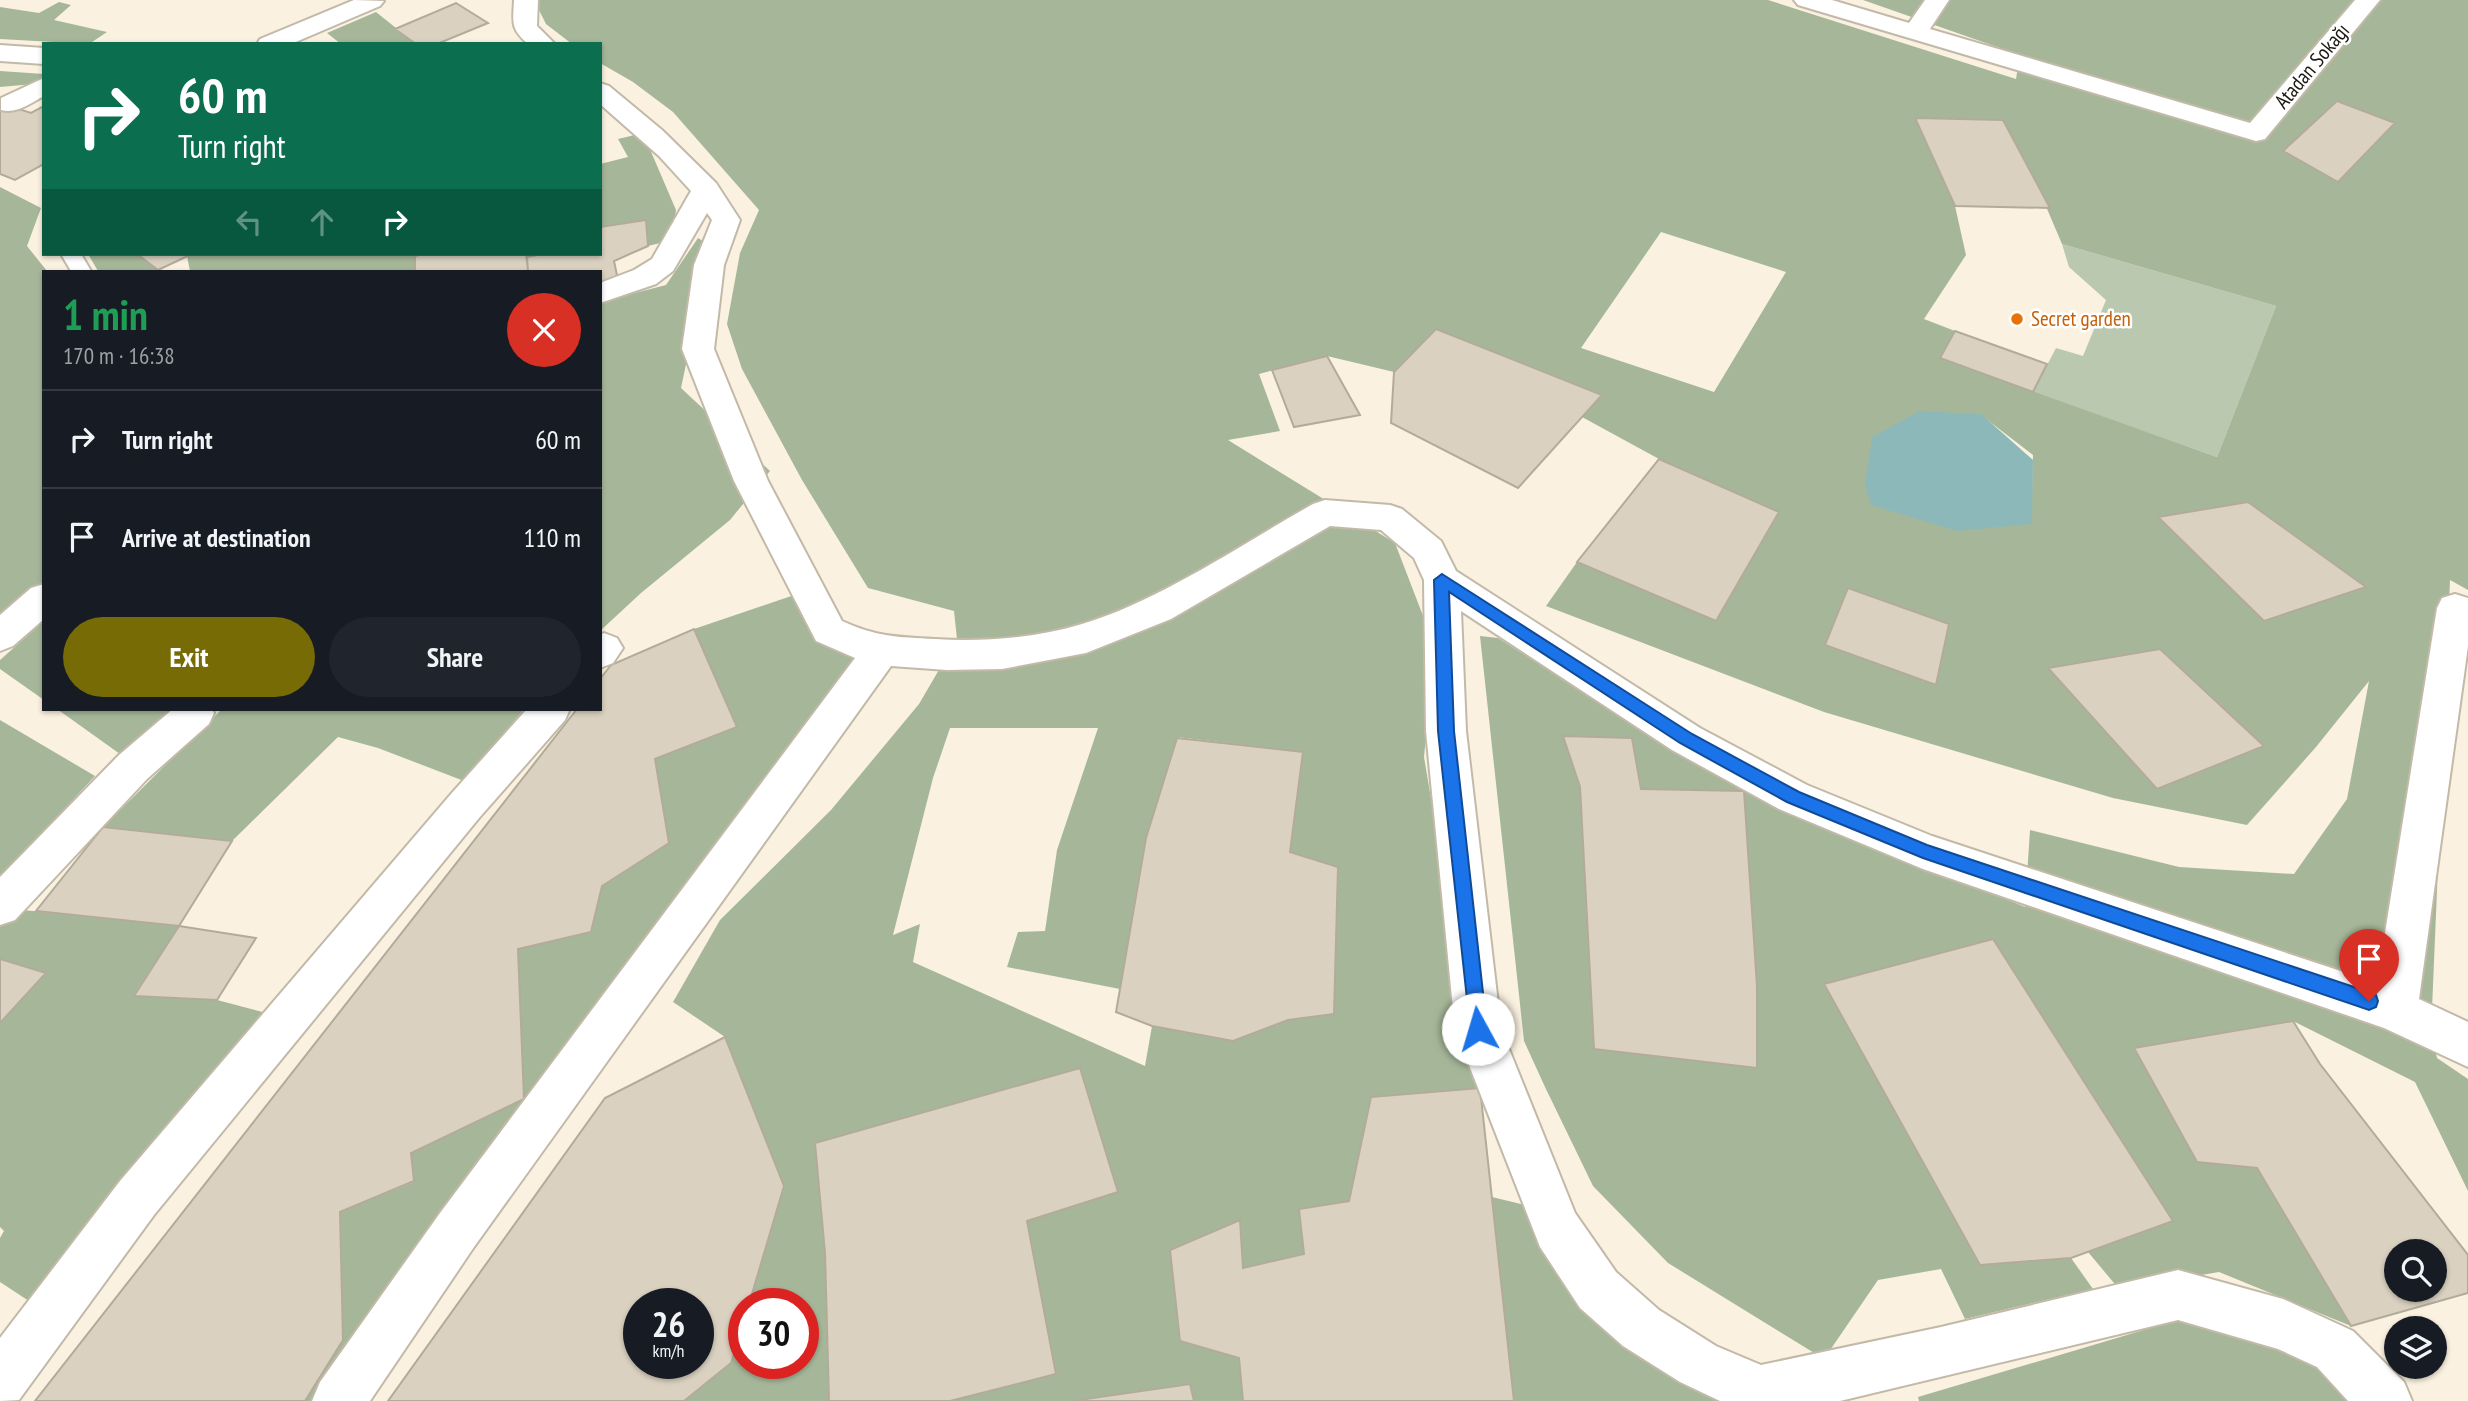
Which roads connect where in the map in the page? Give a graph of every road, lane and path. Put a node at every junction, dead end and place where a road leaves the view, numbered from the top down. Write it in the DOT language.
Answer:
graph roads {
  1 [pos="372,0"];
  2 [pos="526,0"];
  3 [pos="1806,0"];
  4 [pos="1937,0"];
  5 [pos="2368,0"];
  6 [pos="1916,31"];
  7 [pos="274,42"];
  8 [pos="541,42"];
  9 [pos="0,52"];
  10 [pos="42,56"];
  11 [pos="42,87"];
  12 [pos="602,93"];
  13 [pos="10,104"];
  14 [pos="706,189"];
  15 [pos="602,293"];
  16 [pos="1442,580"];
  17 [pos="42,600"];
  18 [pos="2468,615"];
  19 [pos="0,636"];
  20 [pos="881,650"];
  21 [pos="549,711"];
  22 [pos="195,713"];
  23 [pos="0,906"];
  24 [pos="2395,1010"];
  25 [pos="2468,1045"];
  26 [pos="0,1381"];
  27 [pos="339,1401"];
  28 [pos="2385,1401"];
  1 -- 7 [label="street"];
  2 -- 8 [label="street"];
  3 -- 6 [label="street"];
  4 -- 6 [label="street"];
  5 -- 6 [label="street, Atadan Sokağı"];
  9 -- 10 [label="street"];
  11 -- 13 [label="street"];
  12 -- 14 [label="street"];
  14 -- 15 [label="street"];
  14 -- 20 [label="street"];
  16 -- 20 [label="street"];
  16 -- 24 [label="street"];
  16 -- 28 [label="street"];
  17 -- 19 [label="street"];
  18 -- 24 [label="street"];
  20 -- 27 [label="street"];
  21 -- 26 [label="street"];
  22 -- 23 [label="street"];
  24 -- 25 [label="street"];
}
